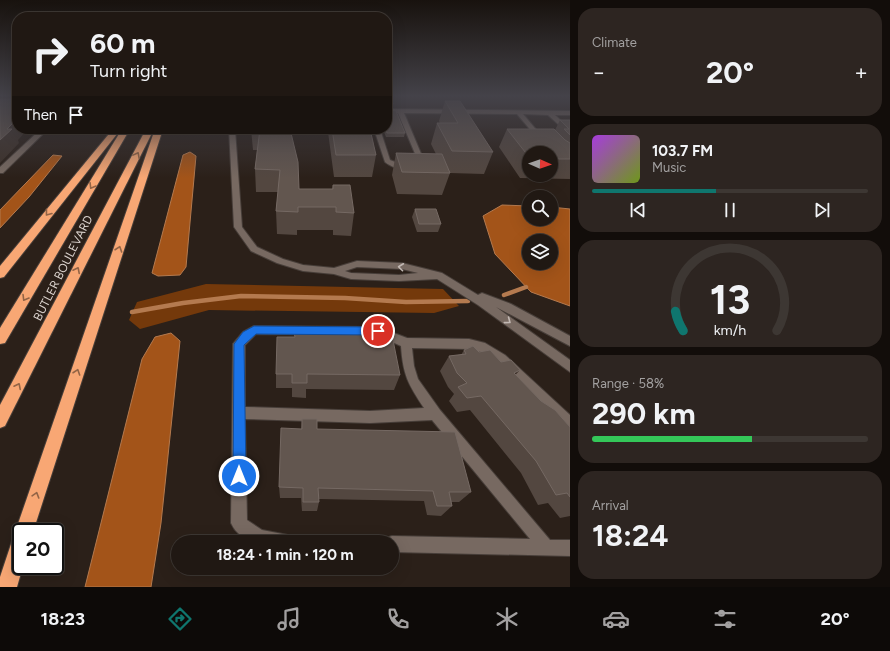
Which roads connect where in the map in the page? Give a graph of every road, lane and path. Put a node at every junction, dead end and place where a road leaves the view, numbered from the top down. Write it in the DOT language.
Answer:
graph roads {
  1 [pos="405,123"];
  2 [pos="528,123"];
  3 [pos="561,123"];
  4 [pos="570,133"];
  5 [pos="40,134"];
  6 [pos="113,134"];
  7 [pos="123,134"];
  8 [pos="147,134"];
  9 [pos="157,134"];
  10 [pos="232,134"];
  11 [pos="379,134"];
  12 [pos="547,146"];
  13 [pos="0,171"];
  14 [pos="0,274"];
  15 [pos="465,290"];
  16 [pos="0,339"];
  17 [pos="570,341"];
  18 [pos="406,343"];
  19 [pos="570,367"];
  20 [pos="239,413"];
  21 [pos="435,414"];
  22 [pos="0,421"];
  23 [pos="570,424"];
  24 [pos="27,523"];
  25 [pos="252,535"];
  26 [pos="399,544"];
  27 [pos="546,548"];
  28 [pos="570,548"];
  29 [pos="12,571"];
  30 [pos="7,587"];
  1 -- 11 [label="street"];
  2 -- 12 [label="street"];
  3 -- 4 [label="street"];
  5 -- 13 [label="street"];
  6 -- 14 [label="highway, one-way"];
  7 -- 16 [label="highway, BUTLER BOULEVARD, one-way"];
  22 -- 8 [label="highway, BUTLER BOULEVARD, one-way"];
  24 -- 9 [label="highway, one-way"];
  10 -- 15 [label="street"];
  15 -- 17 [label="street"];
  15 -- 19 [label="street, one-way"];
  18 -- 20 [label="street"];
  18 -- 21 [label="street"];
  18 -- 23 [label="street"];
  20 -- 21 [label="street"];
  20 -- 25 [label="street"];
  21 -- 27 [label="street"];
  26 -- 27 [label="street"];
  27 -- 28 [label="street"];
  29 -- 30 [label="highway"];
}
